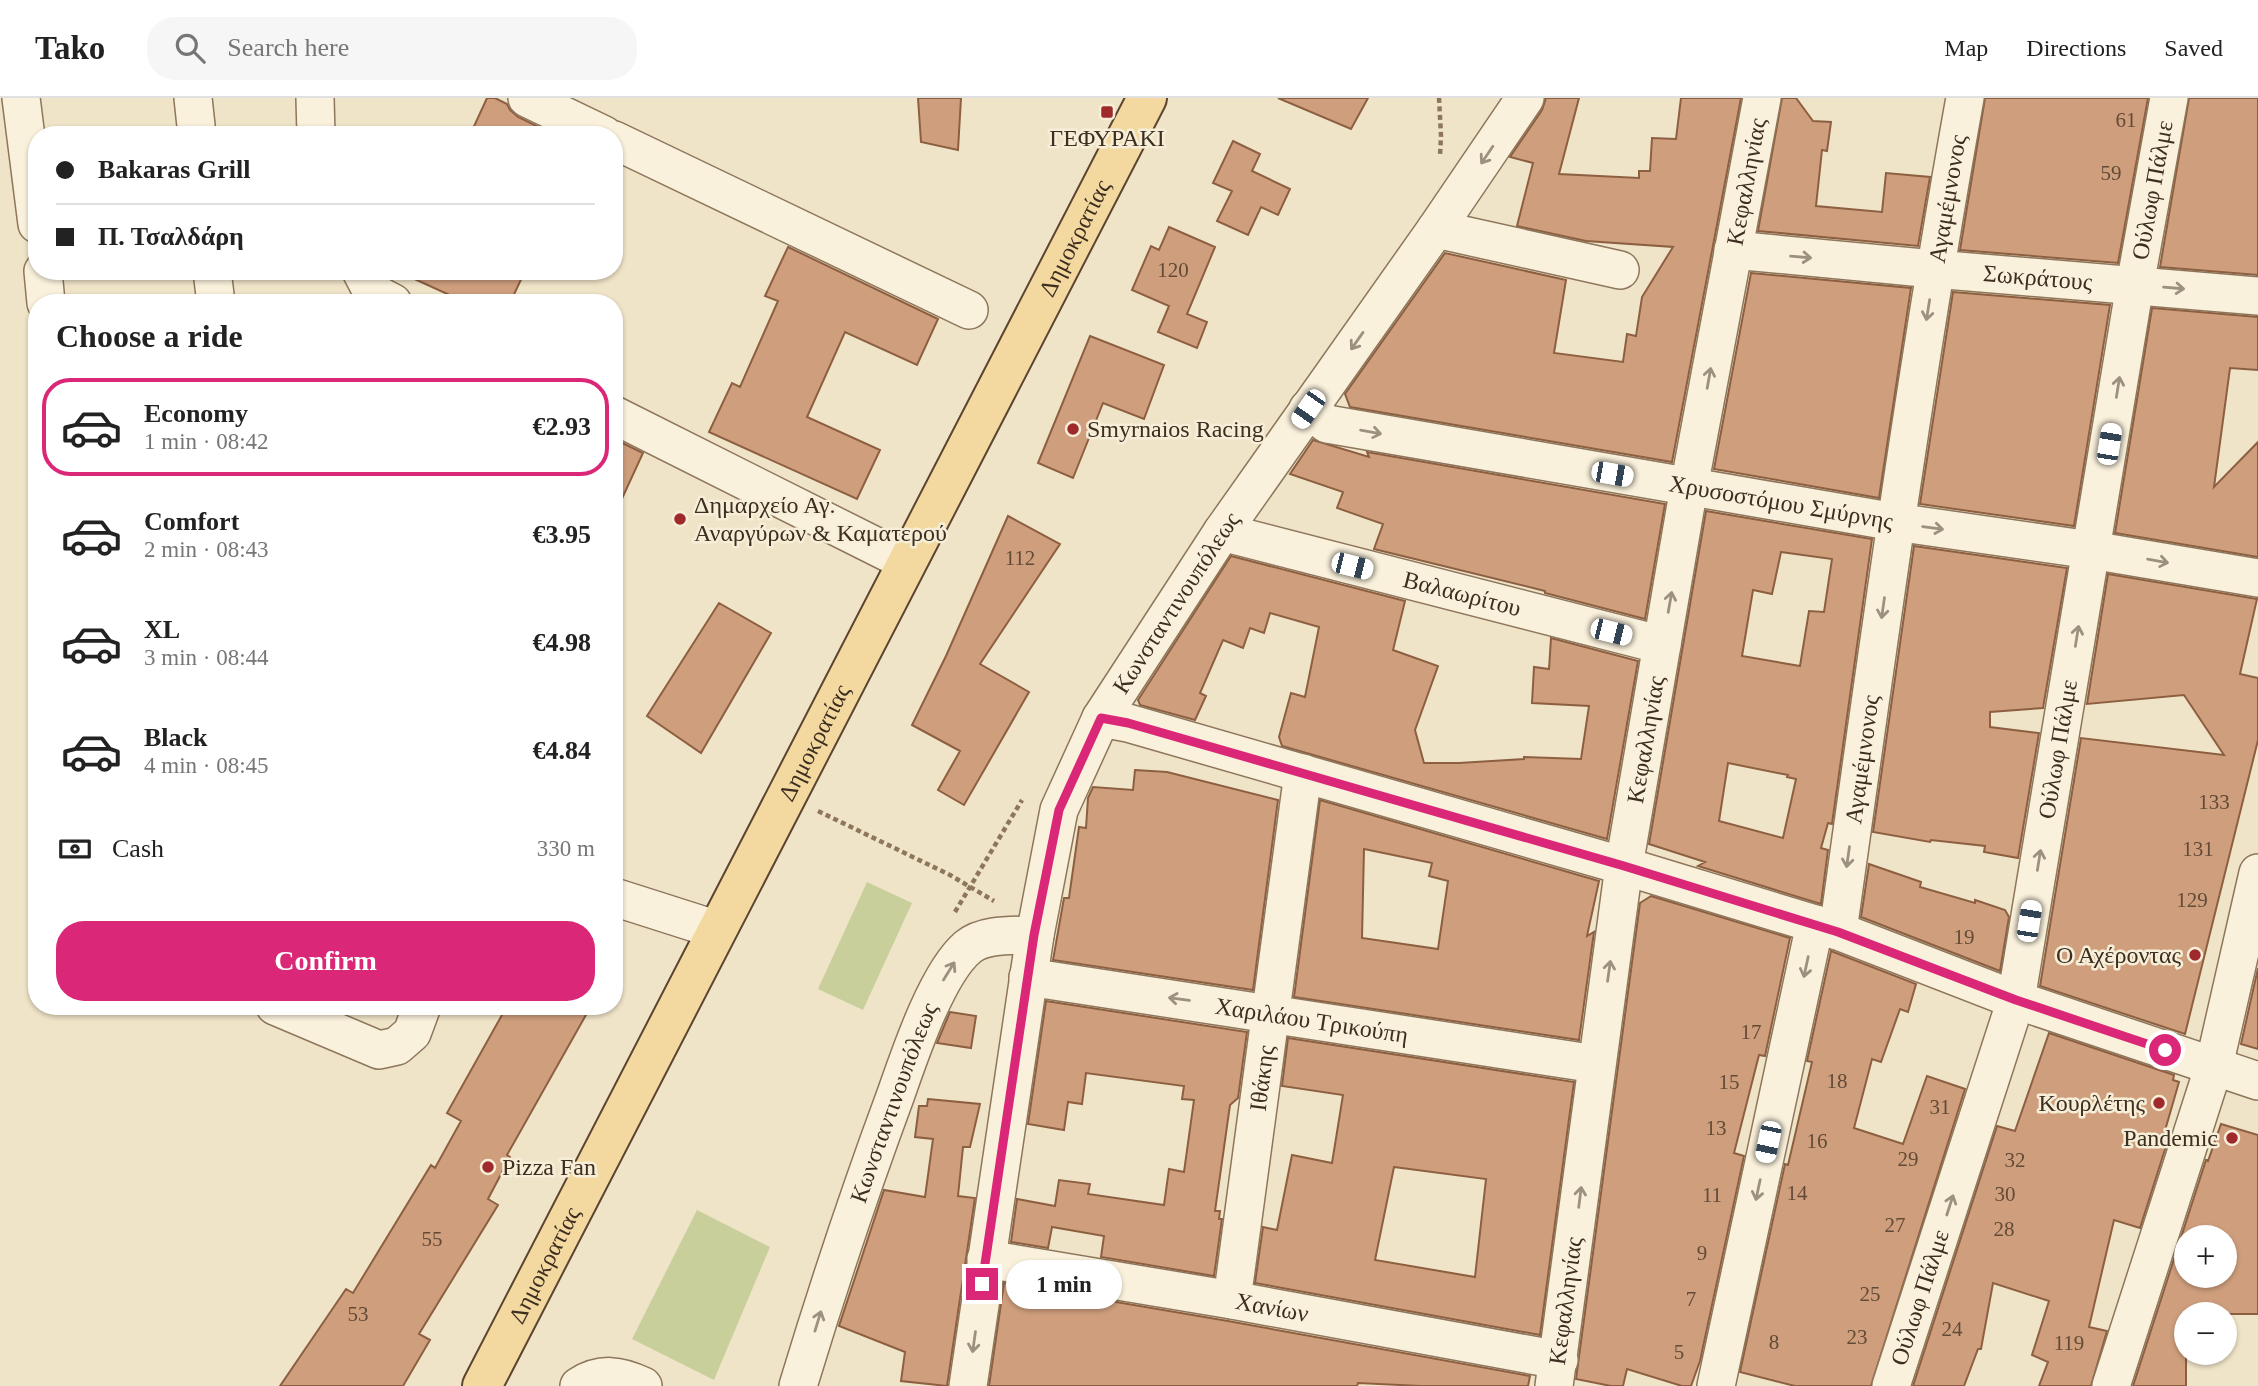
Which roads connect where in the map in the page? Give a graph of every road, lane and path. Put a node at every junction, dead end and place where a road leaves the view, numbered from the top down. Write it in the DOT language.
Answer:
graph roads {
  1 [pos="21,98"];
  2 [pos="192,98"];
  3 [pos="315,98"];
  4 [pos="527,98"];
  5 [pos="1147,98"];
  6 [pos="1525,98"];
  7 [pos="1762,98"];
  8 [pos="1965,98"];
  9 [pos="2169,98"];
  10 [pos="196,126"];
  11 [pos="316,126"];
  12 [pos="585,126"];
  13 [pos="623,144"];
  14 [pos="28,153"];
  15 [pos="1436,229"];
  16 [pos="1733,250"];
  17 [pos="1620,270"];
  18 [pos="1934,270"];
  19 [pos="366,280"];
  20 [pos="2135,285"];
  21 [pos="376,294"];
  22 [pos="2258,296"];
  23 [pos="969,310"];
  24 [pos="1308,409"];
  25 [pos="623,420"];
  26 [pos="1689,488"];
  27 [pos="1895,522"];
  28 [pos="1222,532"];
  29 [pos="2091,550"];
  30 [pos="907,562"];
  31 [pos="2258,578"];
  32 [pos="1662,645"];
  33 [pos="1101,718"];
  34 [pos="1304,773"];
  35 [pos="786,796"];
  36 [pos="1624,866"];
  37 [pos="2258,873"];
  38 [pos="623,900"];
  39 [pos="719,926"];
  40 [pos="1838,932"];
  41 [pos="1020,936"];
  42 [pos="1028,977"];
  43 [pos="2016,1000"];
  44 [pos="1271,1013"];
  45 [pos="296,1015"];
  46 [pos="419,1015"];
  47 [pos="1596,1064"];
  48 [pos="2214,1066"];
  49 [pos="2258,1081"];
  50 [pos="986,1259"];
  51 [pos="1232,1300"];
  52 [pos="1557,1373"];
  53 [pos="482,1386"];
  54 [pos="579,1386"];
  55 [pos="643,1386"];
  56 [pos="798,1386"];
  57 [pos="968,1386"];
  58 [pos="1716,1386"];
  59 [pos="1891,1386"];
  60 [pos="2111,1386"];
  1 -- 14 [label="street"];
  2 -- 10 [label="street"];
  3 -- 11 [label="street"];
  4 -- 12 [label="street"];
  5 -- 30 [label="main road, Δημοκρατίας"];
  6 -- 15 [label="street, Κωνσταντινουπόλεως, one-way"];
  7 -- 16 [label="street, Κεφαλληνίας"];
  8 -- 18 [label="street, Αγαμέμνονος"];
  9 -- 20 [label="street, Ούλωφ Πάλμε"];
  13 -- 23 [label="street"];
  15 -- 17 [label="street"];
  15 -- 24 [label="street, Κωνσταντινουπόλεως, one-way"];
  16 -- 18 [label="street, Σωκράτους, one-way"];
  26 -- 16 [label="street, Κεφαλληνίας, one-way"];
  18 -- 20 [label="street, Σωκράτους"];
  18 -- 27 [label="street, Αγαμέμνονος, one-way"];
  19 -- 21 [label="street"];
  20 -- 22 [label="street, Σωκράτους, one-way"];
  29 -- 20 [label="street, Ούλωφ Πάλμε, one-way"];
  24 -- 26 [label="street, Χρυσοστόμου Σμύρνης, one-way"];
  24 -- 28 [label="street, Κωνσταντινουπόλεως"];
  25 -- 30 [label="street"];
  26 -- 27 [label="street, Χρυσοστόμου Σμύρνης"];
  32 -- 26 [label="street, Κεφαλληνίας, one-way"];
  27 -- 29 [label="street, Χρυσοστόμου Σμύρνης, one-way"];
  27 -- 40 [label="street, Αγαμέμνονος, one-way"];
  28 -- 32 [label="street, Βαλαωρίτου"];
  28 -- 33 [label="street, Κωνσταντινουπόλεως"];
  29 -- 31 [label="street, Χρυσοστόμου Σμύρνης, one-way"];
  43 -- 29 [label="street, Ούλωφ Πάλμε, one-way"];
  30 -- 35 [label="main road, Δημοκρατίας"];
  32 -- 36 [label="street, Κεφαλληνίας"];
  33 -- 34 [label="street"];
  33 -- 41 [label="street, Κωνσταντινουπόλεως"];
  34 -- 36 [label="street"];
  34 -- 44 [label="street, Ιθάκης"];
  35 -- 39 [label="main road, Δημοκρατίας"];
  35 -- 41 [label="path"];
  36 -- 40 [label="street"];
  47 -- 36 [label="street, Κεφαλληνίας, one-way"];
  37 -- 48 [label="street"];
  38 -- 39 [label="street"];
  39 -- 53 [label="main road, Δημοκρατίας"];
  40 -- 43 [label="street"];
  40 -- 58 [label="street, one-way"];
  41 -- 42 [label="street"];
  56 -- 41 [label="street, Κωνσταντινουπόλεως, one-way"];
  44 -- 42 [label="street, Χαριλάου Τρικούπη, one-way"];
  42 -- 50 [label="street"];
  43 -- 48 [label="street"];
  59 -- 43 [label="street, Ούλωφ Πάλμε, one-way"];
  44 -- 47 [label="street, Χαριλάου Τρικούπη"];
  44 -- 51 [label="street, Ιθάκης"];
  45 -- 46 [label="street"];
  52 -- 47 [label="street, Κεφαλληνίας, one-way"];
  48 -- 49 [label="street"];
  48 -- 60 [label="street"];
  50 -- 51 [label="street, Χανίων"];
  50 -- 57 [label="street, one-way"];
  51 -- 52 [label="street, Χανίων"];
  54 -- 55 [label="street"];
}
